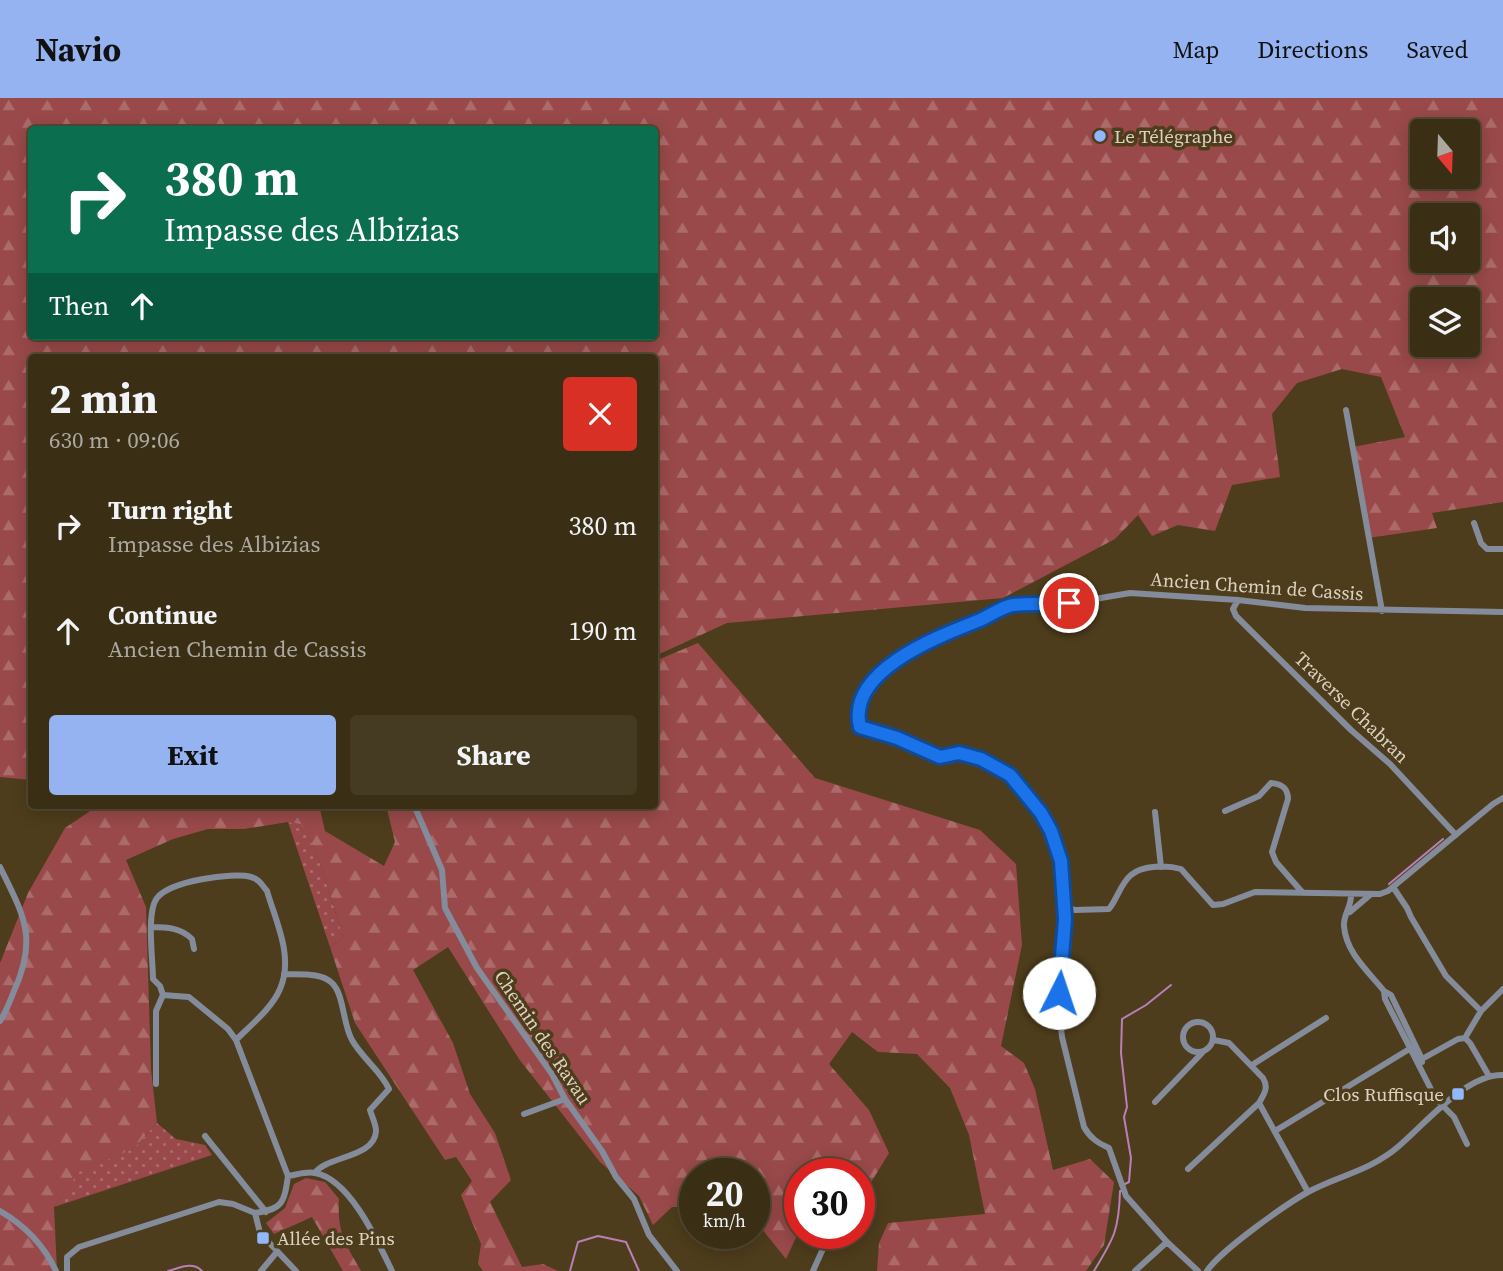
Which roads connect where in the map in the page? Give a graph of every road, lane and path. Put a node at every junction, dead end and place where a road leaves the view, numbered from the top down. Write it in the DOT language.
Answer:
graph roads {
  1 [pos="1346,410"];
  2 [pos="1474,523"];
  3 [pos="1503,549"];
  4 [pos="1238,600"];
  5 [pos="1382,611"];
  6 [pos="1503,612"];
  7 [pos="1503,799"];
  8 [pos="416,809"];
  9 [pos="1225,811"];
  10 [pos="1156,812"];
  11 [pos="1456,835"];
  12 [pos="0,867"];
  13 [pos="1161,867"];
  14 [pos="1393,887"];
  15 [pos="1302,892"];
  16 [pos="1351,894"];
  17 [pos="1370,895"];
  18 [pos="1064,906"];
  19 [pos="1349,913"];
  20 [pos="152,928"];
  21 [pos="194,949"];
  22 [pos="284,974"];
  23 [pos="1503,989"];
  24 [pos="163,995"];
  25 [pos="1481,1011"];
  26 [pos="1326,1018"];
  27 [pos="0,1021"];
  28 [pos="1465,1038"];
  29 [pos="236,1040"];
  30 [pos="1214,1040"];
  31 [pos="1412,1047"];
  32 [pos="1203,1052"];
  33 [pos="1422,1059"];
  34 [pos="1252,1065"];
  35 [pos="1422,1069"];
  36 [pos="1503,1074"];
  37 [pos="1489,1076"];
  38 [pos="156,1084"];
  39 [pos="565,1099"];
  40 [pos="1155,1102"];
  41 [pos="1259,1103"];
  42 [pos="1441,1105"];
  43 [pos="524,1114"];
  44 [pos="1275,1131"];
  45 [pos="205,1136"];
  46 [pos="1467,1144"];
  47 [pos="1188,1169"];
  48 [pos="315,1173"];
  49 [pos="288,1176"];
  50 [pos="1308,1192"];
  51 [pos="0,1211"];
  52 [pos="266,1212"];
  53 [pos="254,1213"];
  54 [pos="1167,1242"];
  55 [pos="822,1249"];
  56 [pos="276,1253"];
  57 [pos="56,1271"];
  58 [pos="67,1271"];
  59 [pos="261,1271"];
  60 [pos="296,1271"];
  61 [pos="392,1271"];
  62 [pos="677,1271"];
  63 [pos="813,1271"];
  64 [pos="1136,1271"];
  65 [pos="1198,1271"];
  66 [pos="1207,1271"];
  1 -- 5 [label="street"];
  2 -- 3 [label="street"];
  4 -- 5 [label="street, Ancien Chemin de Cassis"];
  4 -- 11 [label="street, Traverse Chabran"];
  4 -- 18 [label="street, Ancien Chemin de Cassis"];
  5 -- 6 [label="street, Ancien Chemin de Cassis"];
  7 -- 11 [label="street"];
  8 -- 39 [label="street, Chemin des Ravau"];
  9 -- 15 [label="street"];
  10 -- 13 [label="street"];
  11 -- 14 [label="street"];
  12 -- 27 [label="street"];
  13 -- 15 [label="street"];
  13 -- 18 [label="street"];
  14 -- 17 [label="street"];
  14 -- 25 [label="street"];
  15 -- 16 [label="street"];
  16 -- 17 [label="street"];
  16 -- 19 [label="street"];
  17 -- 19 [label="street"];
  18 -- 54 [label="street"];
  19 -- 31 [label="street"];
  20 -- 21 [label="street"];
  20 -- 22 [label="street"];
  20 -- 24 [label="street"];
  22 -- 29 [label="street"];
  22 -- 48 [label="street"];
  23 -- 25 [label="street"];
  24 -- 29 [label="street"];
  24 -- 38 [label="street"];
  25 -- 28 [label="street"];
  26 -- 34 [label="street"];
  28 -- 33 [label="street"];
  28 -- 37 [label="street"];
  29 -- 49 [label="street"];
  30 -- 32 [label="street"];
  30 -- 32 [label="street"];
  30 -- 34 [label="street"];
  31 -- 33 [label="street"];
  31 -- 35 [label="street"];
  31 -- 44 [label="street"];
  32 -- 40 [label="street"];
  33 -- 35 [label="street"];
  34 -- 41 [label="street"];
  35 -- 42 [label="street"];
  36 -- 37 [label="street"];
  37 -- 42 [label="street"];
  39 -- 43 [label="street"];
  39 -- 62 [label="street, Chemin des Ravau"];
  41 -- 44 [label="street"];
  41 -- 47 [label="street"];
  42 -- 46 [label="street"];
  42 -- 50 [label="street"];
  44 -- 50 [label="street"];
  45 -- 52 [label="street"];
  48 -- 49 [label="street"];
  48 -- 61 [label="street"];
  49 -- 52 [label="street"];
  50 -- 66 [label="street"];
  51 -- 57 [label="street"];
  52 -- 53 [label="street"];
  53 -- 56 [label="street"];
  53 -- 58 [label="street"];
  54 -- 64 [label="street"];
  54 -- 65 [label="street"];
  55 -- 63 [label="street"];
  56 -- 59 [label="street"];
  56 -- 60 [label="street"];
}
